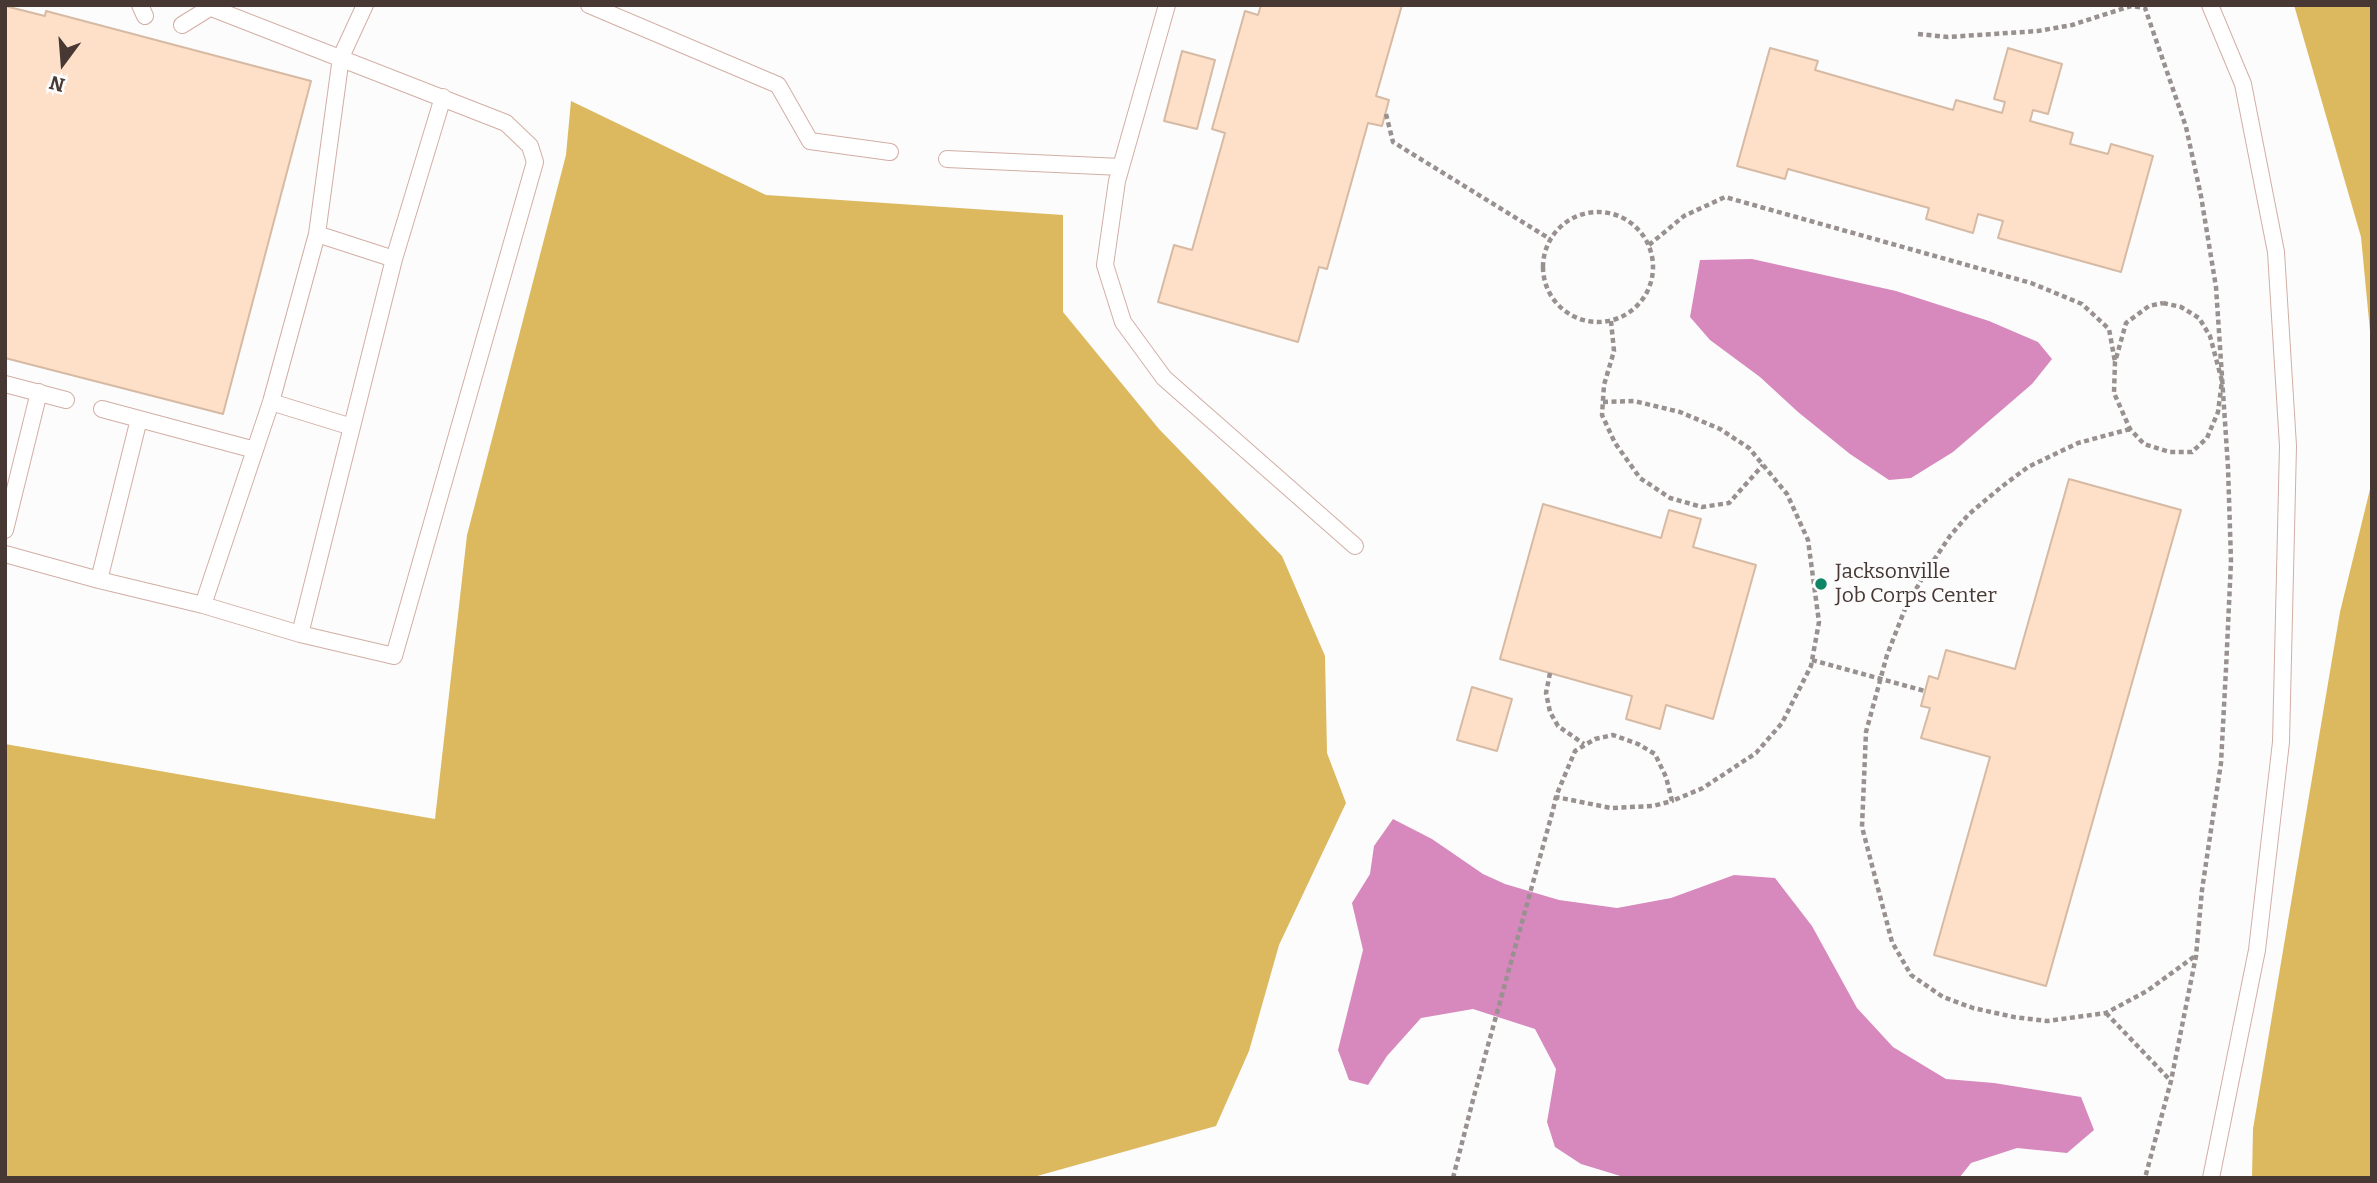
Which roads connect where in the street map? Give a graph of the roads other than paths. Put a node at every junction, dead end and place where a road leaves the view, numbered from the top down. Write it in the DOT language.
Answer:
graph roads {
  1 [pos="365,5"];
  2 [pos="589,5"];
  3 [pos="1167,5"];
  4 [pos="2210,5"];
  5 [pos="207,6"];
  6 [pos="629,13"];
  7 [pos="182,25"];
  8 [pos="341,57"];
  9 [pos="443,97"];
  10 [pos="890,152"];
  11 [pos="947,159"];
  12 [pos="1121,167"];
  13 [pos="317,234"];
  14 [pos="394,259"];
  15 [pos="5,384"];
  16 [pos="39,393"];
  17 [pos="66,400"];
  18 [pos="271,402"];
  19 [pos="102,409"];
  20 [pos="139,419"];
  21 [pos="352,427"];
  22 [pos="254,450"];
  23 [pos="5,530"];
  24 [pos="1355,546"];
  25 [pos="5,554"];
  26 [pos="99,580"];
  27 [pos="203,606"];
  28 [pos="300,634"];
  29 [pos="2211,1178"];
  1 -- 8 [label="lane"];
  2 -- 6 [label="lane"];
  3 -- 12 [label="lane"];
  4 -- 29 [label="lane"];
  5 -- 7 [label="lane"];
  5 -- 8 [label="lane"];
  6 -- 10 [label="lane"];
  8 -- 9 [label="lane"];
  8 -- 13 [label="lane"];
  9 -- 14 [label="lane"];
  9 -- 28 [label="lane"];
  11 -- 12 [label="lane"];
  12 -- 24 [label="lane"];
  13 -- 14 [label="lane"];
  13 -- 18 [label="lane"];
  14 -- 21 [label="lane"];
  15 -- 16 [label="lane"];
  16 -- 17 [label="lane"];
  16 -- 23 [label="lane"];
  18 -- 21 [label="lane"];
  18 -- 22 [label="lane"];
  19 -- 20 [label="lane"];
  20 -- 22 [label="lane"];
  20 -- 26 [label="lane"];
  21 -- 28 [label="lane"];
  22 -- 27 [label="lane"];
  25 -- 26 [label="lane"];
  26 -- 27 [label="lane"];
  27 -- 28 [label="lane"];
}
